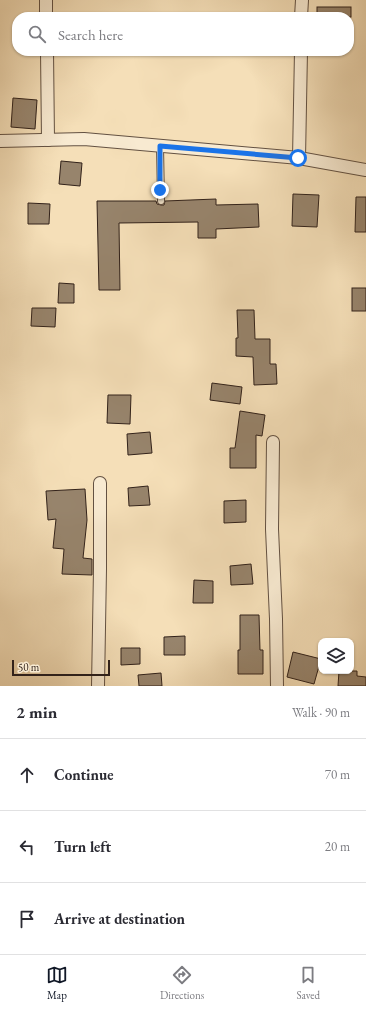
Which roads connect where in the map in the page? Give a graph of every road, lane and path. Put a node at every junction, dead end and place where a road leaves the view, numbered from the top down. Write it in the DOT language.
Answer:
graph roads {
  1 [pos="46,0"];
  2 [pos="302,0"];
  3 [pos="46,12"];
  4 [pos="301,12"];
  5 [pos="47,56"];
  6 [pos="301,56"];
  7 [pos="48,140"];
  8 [pos="0,141"];
  9 [pos="160,146"];
  10 [pos="298,158"];
  11 [pos="366,170"];
  12 [pos="160,201"];
  13 [pos="273,442"];
  14 [pos="100,483"];
  15 [pos="98,686"];
  16 [pos="277,686"];
  1 -- 3 [label="street"];
  2 -- 4 [label="street"];
  5 -- 7 [label="street"];
  6 -- 10 [label="street"];
  7 -- 8 [label="street"];
  7 -- 9 [label="street"];
  9 -- 10 [label="street"];
  9 -- 12 [label="lane"];
  10 -- 11 [label="street"];
  13 -- 16 [label="street"];
  14 -- 15 [label="street"];
}
